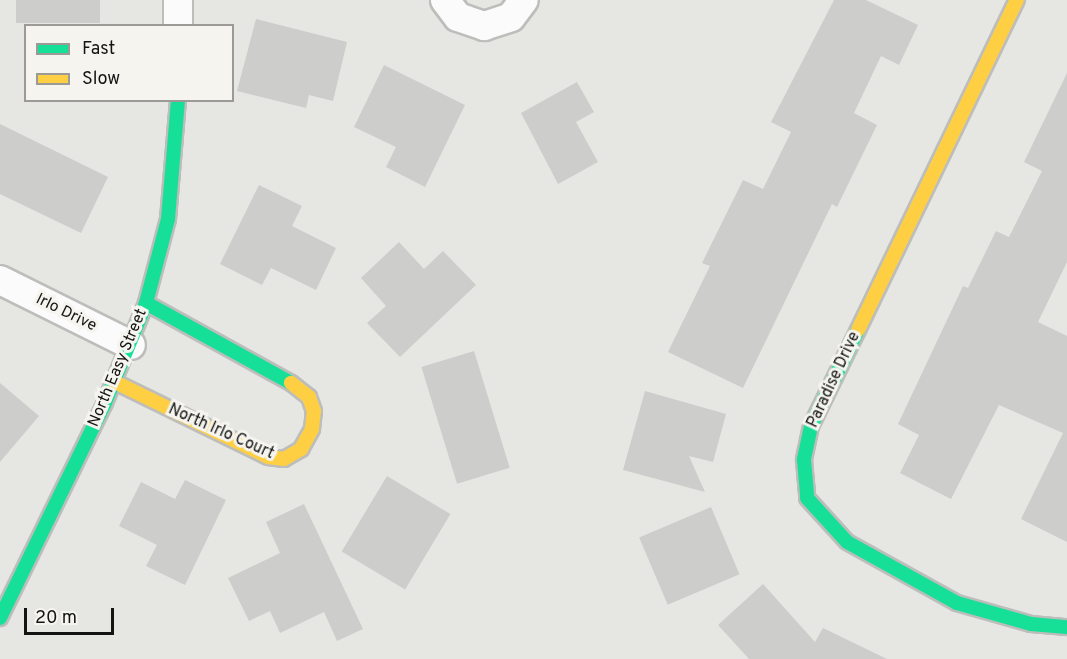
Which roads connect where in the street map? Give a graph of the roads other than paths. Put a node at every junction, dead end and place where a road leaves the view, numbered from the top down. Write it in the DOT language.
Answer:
graph roads {
  1 [pos="178,0"];
  2 [pos="445,0"];
  3 [pos="524,0"];
  4 [pos="1017,0"];
  5 [pos="178,24"];
  6 [pos="178,102"];
  7 [pos="0,280"];
  8 [pos="146,303"];
  9 [pos="131,345"];
  10 [pos="115,382"];
  11 [pos="0,618"];
  12 [pos="1067,627"];
  1 -- 5 [label="street"];
  2 -- 3 [label="street"];
  4 -- 12 [label="street, Paradise Drive"];
  6 -- 8 [label="street, North Easy Street"];
  7 -- 9 [label="street, Irlo Drive"];
  8 -- 9 [label="street, North Easy Street"];
  8 -- 10 [label="street, North Irlo Court"];
  9 -- 10 [label="street, North Easy Street"];
  10 -- 11 [label="street, North Easy Street"];
}
